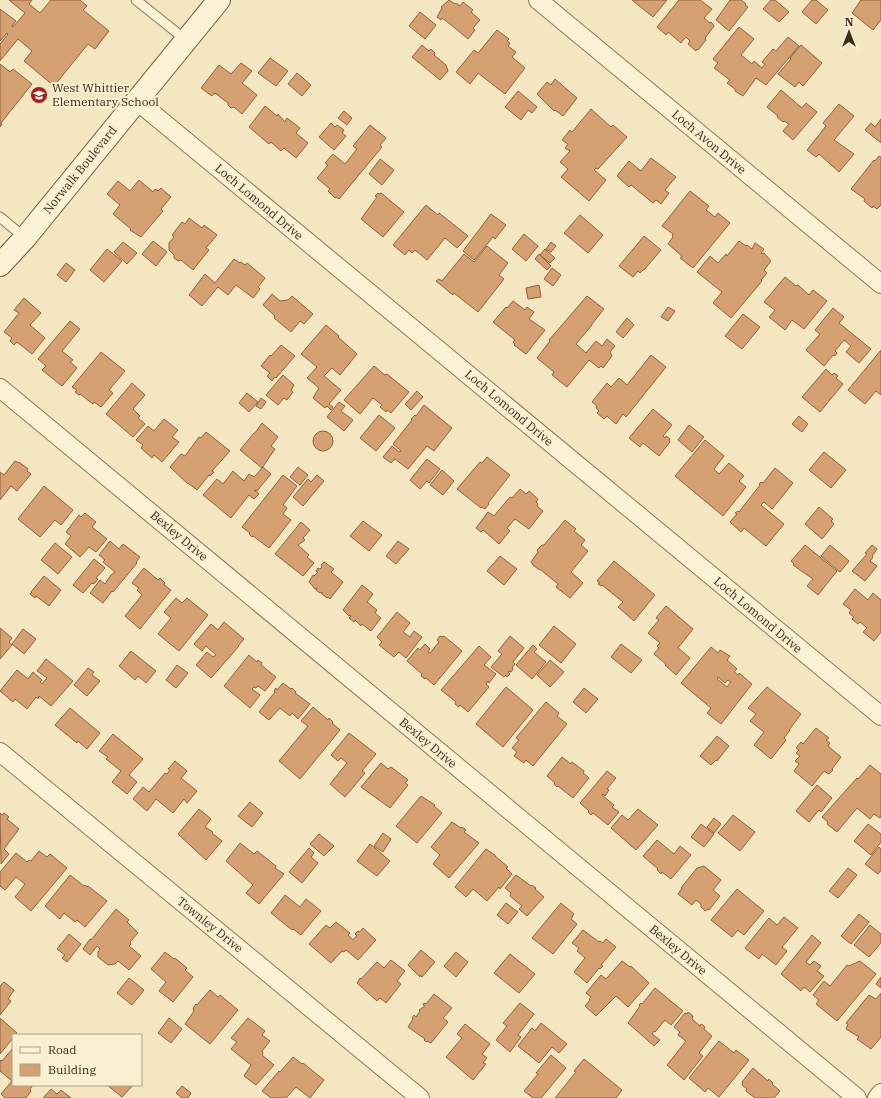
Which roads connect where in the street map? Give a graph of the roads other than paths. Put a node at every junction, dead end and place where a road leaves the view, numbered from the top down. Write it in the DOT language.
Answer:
graph roads {
  1 [pos="136,0"];
  2 [pos="219,0"];
  3 [pos="538,0"];
  4 [pos="186,40"];
  5 [pos="136,100"];
  6 [pos="0,217"];
  7 [pos="25,238"];
  8 [pos="0,265"];
  9 [pos="881,283"];
  10 [pos="0,388"];
  11 [pos="881,716"];
  12 [pos="0,752"];
  13 [pos="881,1093"];
  14 [pos="420,1098"];
  15 [pos="857,1098"];
  16 [pos="876,1098"];
  1 -- 4 [label="lane"];
  2 -- 4 [label="main road, Norwalk Boulevard"];
  3 -- 9 [label="street, Loch Avon Drive"];
  4 -- 5 [label="main road, Norwalk Boulevard"];
  5 -- 7 [label="main road, Norwalk Boulevard"];
  5 -- 11 [label="street, Loch Lomond Drive"];
  6 -- 7 [label="lane"];
  7 -- 8 [label="main road, Norwalk Boulevard"];
  10 -- 15 [label="street, Bexley Drive"];
  12 -- 14 [label="street, Townley Drive"];
  13 -- 16 [label="street"];
}
